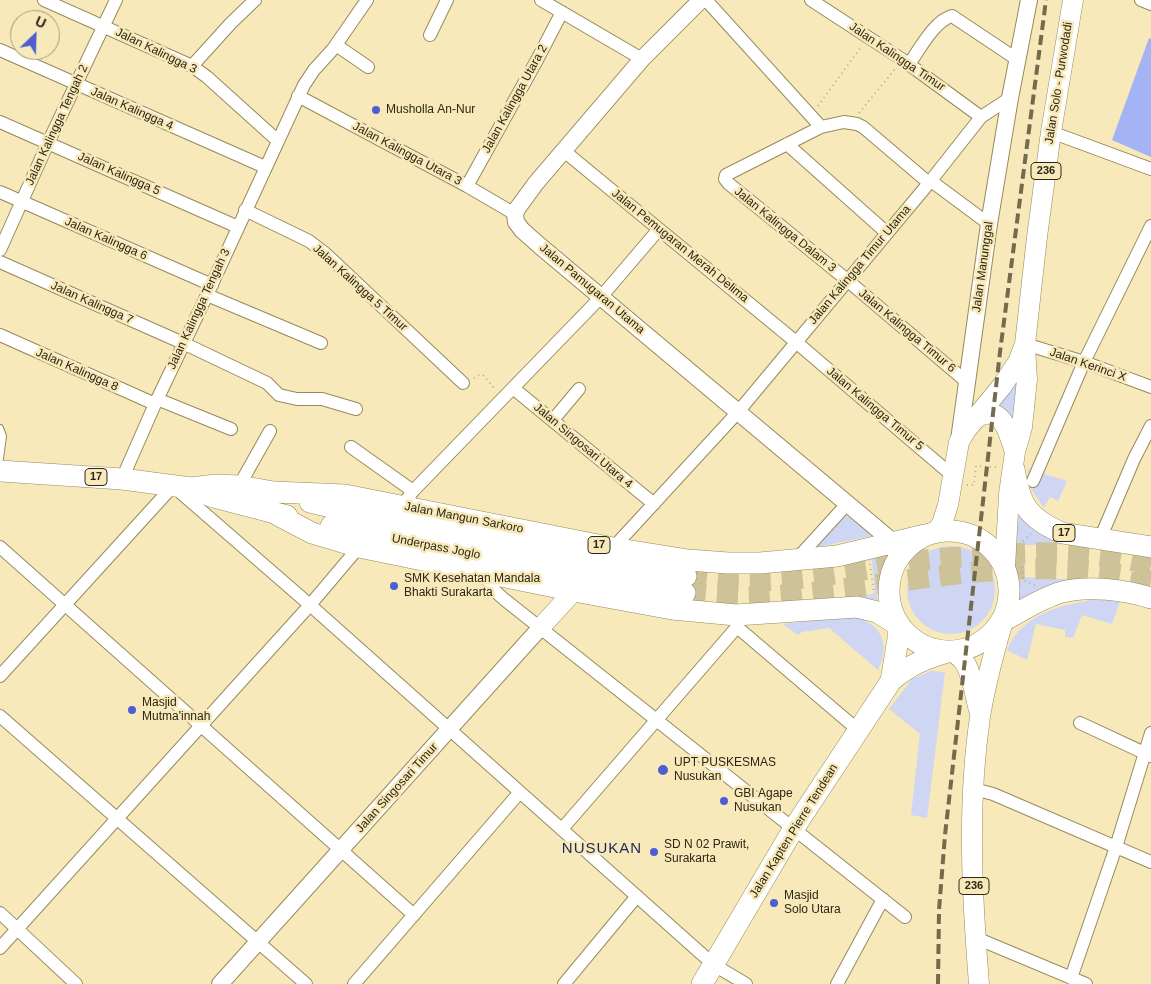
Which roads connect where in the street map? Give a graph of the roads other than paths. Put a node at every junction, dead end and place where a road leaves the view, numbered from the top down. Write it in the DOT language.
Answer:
graph roads {
  1 [pos="44,0"];
  2 [pos="116,0"];
  3 [pos="255,0"];
  4 [pos="367,0"];
  5 [pos="447,0"];
  6 [pos="541,0"];
  7 [pos="701,0"];
  8 [pos="706,0"];
  9 [pos="811,0"];
  10 [pos="1029,0"];
  11 [pos="1073,0"];
  12 [pos="1141,0"];
  13 [pos="1151,4"];
  14 [pos="562,12"];
  15 [pos="104,26"];
  16 [pos="430,34"];
  17 [pos="336,45"];
  18 [pos="0,50"];
  19 [pos="642,59"];
  20 [pos="1018,60"];
  21 [pos="906,62"];
  22 [pos="192,66"];
  23 [pos="368,67"];
  24 [pos="76,84"];
  25 [pos="298,96"];
  26 [pos="1010,98"];
  27 [pos="981,117"];
  28 [pos="0,122"];
  29 [pos="821,127"];
  30 [pos="1051,132"];
  31 [pos="278,141"];
  32 [pos="48,143"];
  33 [pos="787,144"];
  34 [pos="564,151"];
  35 [pos="265,168"];
  36 [pos="1151,169"];
  37 [pos="930,182"];
  38 [pos="467,186"];
  39 [pos="0,192"];
  40 [pos="22,202"];
  41 [pos="246,210"];
  42 [pos="514,214"];
  43 [pos="989,224"];
  44 [pos="1151,226"];
  45 [pos="238,227"];
  46 [pos="659,229"];
  47 [pos="887,233"];
  48 [pos="0,250"];
  49 [pos="0,262"];
  50 [pos="847,280"];
  51 [pos="209,290"];
  52 [pos="601,297"];
  53 [pos="0,335"];
  54 [pos="796,342"];
  55 [pos="183,343"];
  56 [pos="321,343"];
  57 [pos="1025,344"];
  58 [pos="1084,362"];
  59 [pos="463,383"];
  60 [pos="968,383"];
  61 [pos="1151,387"];
  62 [pos="513,388"];
  63 [pos="579,389"];
  64 [pos="156,402"];
  65 [pos="356,409"];
  66 [pos="738,412"];
  67 [pos="975,419"];
  68 [pos="552,420"];
  69 [pos="1151,426"];
  70 [pos="0,428"];
  71 [pos="231,429"];
  72 [pos="270,431"];
  73 [pos="959,442"];
  74 [pos="351,446"];
  75 [pos="0,459"];
  76 [pos="1011,463"];
  77 [pos="0,471"];
  78 [pos="122,479"];
  79 [pos="958,481"];
  80 [pos="1033,481"];
  81 [pos="239,486"];
  82 [pos="182,487"];
  83 [pos="407,498"];
  84 [pos="273,502"];
  85 [pos="654,504"];
  86 [pos="847,504"];
  87 [pos="930,534"];
  88 [pos="1100,539"];
  89 [pos="893,542"];
  90 [pos="0,547"];
  91 [pos="359,547"];
  92 [pos="613,548"];
  93 [pos="1151,548"];
  94 [pos="795,561"];
  95 [pos="1013,564"];
  96 [pos="488,574"];
  97 [pos="686,584"];
  98 [pos="574,592"];
  99 [pos="1151,598"];
  100 [pos="65,605"];
  101 [pos="310,605"];
  102 [pos="736,621"];
  103 [pos="1003,621"];
  104 [pos="898,624"];
  105 [pos="540,628"];
  106 [pos="952,651"];
  107 [pos="0,676"];
  108 [pos="891,681"];
  109 [pos="0,716"];
  110 [pos="980,717"];
  111 [pos="656,720"];
  112 [pos="1080,723"];
  113 [pos="201,726"];
  114 [pos="450,729"];
  115 [pos="858,730"];
  116 [pos="1151,734"];
  117 [pos="1148,755"];
  118 [pos="974,789"];
  119 [pos="520,792"];
  120 [pos="117,819"];
  121 [pos="794,828"];
  122 [pos="562,829"];
  123 [pos="1116,847"];
  124 [pos="341,850"];
  125 [pos="1151,862"];
  126 [pos="637,896"];
  127 [pos="883,899"];
  128 [pos="0,913"];
  129 [pos="414,915"];
  130 [pos="906,917"];
  131 [pos="17,929"];
  132 [pos="976,938"];
  133 [pos="258,942"];
  134 [pos="0,948"];
  135 [pos="714,964"];
  136 [pos="1071,978"];
  137 [pos="70,982"];
  138 [pos="220,984"];
  139 [pos="306,984"];
  140 [pos="354,984"];
  141 [pos="564,984"];
  142 [pos="702,984"];
  143 [pos="746,984"];
  144 [pos="837,984"];
  145 [pos="979,984"];
  146 [pos="1086,984"];
  1 -- 15 [label="street, Jalan Kalingga 3"];
  2 -- 15 [label="street, Jalan Kalingga Tengah 2"];
  3 -- 22 [label="street"];
  4 -- 17 [label="street, Jalan Kalingga Tengah 3"];
  5 -- 16 [label="street"];
  6 -- 14 [label="street"];
  7 -- 19 [label="street"];
  8 -- 29 [label="street"];
  9 -- 21 [label="street, Jalan Kalingga Timur"];
  10 -- 20 [label="street, Jalan Manunggal"];
  11 -- 30 [label="main road, Jalan Solo - Purwodadi / 236"];
  12 -- 13 [label="street"];
  14 -- 19 [label="street"];
  14 -- 38 [label="street, Jalan Kalingga Utara 2"];
  15 -- 22 [label="street, Jalan Kalingga 3"];
  15 -- 24 [label="street, Jalan Kalingga Tengah 2"];
  17 -- 23 [label="street"];
  17 -- 25 [label="street, Jalan Kalingga Tengah 3"];
  18 -- 24 [label="street, Jalan Kalingga 4"];
  19 -- 34 [label="street"];
  20 -- 21 [label="street"];
  20 -- 26 [label="street, Jalan Manunggal"];
  21 -- 27 [label="street, Jalan Kalingga Timur"];
  22 -- 31 [label="street, Jalan Kalingga 3"];
  24 -- 32 [label="street, Jalan Kalingga Tengah 2"];
  24 -- 35 [label="street, Jalan Kalingga 4"];
  25 -- 31 [label="street, Jalan Kalingga Tengah 3"];
  25 -- 38 [label="street, Jalan Kalingga Utara 3"];
  26 -- 27 [label="street, Jalan Kalingga Timur Utama"];
  26 -- 43 [label="street, Jalan Manunggal"];
  27 -- 37 [label="street, Jalan Kalingga Timur Utama"];
  28 -- 32 [label="street, Jalan Kalingga 5"];
  29 -- 33 [label="street"];
  29 -- 37 [label="street"];
  30 -- 36 [label="street"];
  30 -- 57 [label="main road, Jalan Solo - Purwodadi / 236"];
  31 -- 35 [label="street, Jalan Kalingga Tengah 3"];
  32 -- 40 [label="street, Jalan Kalingga Tengah 2"];
  32 -- 45 [label="street, Jalan Kalingga 5"];
  33 -- 47 [label="street"];
  33 -- 50 [label="street, Jalan Kalingga Dalam 3"];
  34 -- 42 [label="street"];
  34 -- 46 [label="street, Jalan Pemugaran Merah Delima"];
  35 -- 41 [label="street, Jalan Kalingga Tengah 3"];
  37 -- 43 [label="street"];
  37 -- 47 [label="street, Jalan Kalingga Timur Utama"];
  38 -- 42 [label="street, Jalan Kalingga Utara 3"];
  39 -- 40 [label="street, Jalan Kalingga 6"];
  40 -- 48 [label="street, Jalan Kalingga Tengah 2"];
  40 -- 51 [label="street, Jalan Kalingga 6"];
  41 -- 45 [label="street, Jalan Kalingga Tengah 3"];
  41 -- 59 [label="street, Jalan Kalingga 5 Timur"];
  42 -- 52 [label="street, Jalan Pamugaran Utama"];
  43 -- 60 [label="street, Jalan Manunggal"];
  44 -- 58 [label="street"];
  45 -- 51 [label="street, Jalan Kalingga Tengah 3"];
  46 -- 52 [label="street"];
  46 -- 54 [label="street, Jalan Pemugaran Merah Delima"];
  47 -- 50 [label="street, Jalan Kalingga Timur Utama"];
  49 -- 55 [label="street, Jalan Kalingga 7"];
  50 -- 54 [label="street, Jalan Kalingga Timur Utama"];
  50 -- 60 [label="street, Jalan Kalingga Timur 6"];
  51 -- 55 [label="street, Jalan Kalingga Tengah 3"];
  51 -- 56 [label="street, Jalan Kalingga 6"];
  52 -- 62 [label="street"];
  52 -- 66 [label="street, Jalan Pamugaran Utama"];
  53 -- 64 [label="street, Jalan Kalingga 8"];
  54 -- 66 [label="street, Jalan Kalingga Timur Utama"];
  54 -- 79 [label="street, Jalan Kalingga Timur 5"];
  55 -- 64 [label="street, Jalan Kalingga Tengah 3"];
  55 -- 65 [label="street, Jalan Kalingga 7"];
  57 -- 58 [label="street, Jalan Kerinci X"];
  57 -- 67 [label="main road, Jalan Solo - Purwodadi / 236"];
  57 -- 76 [label="main road, Jalan Solo - Purwodadi / 236"];
  58 -- 61 [label="street, Jalan Kerinci X"];
  58 -- 80 [label="street"];
  60 -- 73 [label="street, Jalan Manunggal"];
  62 -- 68 [label="street, Jalan Singosari Utara 4"];
  62 -- 83 [label="street"];
  63 -- 68 [label="street"];
  64 -- 71 [label="street, Jalan Kalingga 8"];
  64 -- 78 [label="street, Jalan Kalingga Tengah 3"];
  66 -- 85 [label="street, Jalan Kalingga Timur Utama"];
  66 -- 86 [label="street, Jalan Pamugaran Utama"];
  67 -- 73 [label="main road, Jalan Solo - Purwodadi / 236"];
  67 -- 76 [label="main road"];
  68 -- 85 [label="street, Jalan Singosari Utara 4"];
  69 -- 88 [label="street"];
  70 -- 75 [label="lane"];
  72 -- 81 [label="street"];
  73 -- 79 [label="main road, Jalan Manunggal"];
  74 -- 83 [label="street"];
  76 -- 88 [label="highway, 17"];
  76 -- 95 [label="main road, Jalan Solo - Purwodadi / 236"];
  77 -- 78 [label="highway, Jalan Mangun Sarkoro / 17"];
  78 -- 82 [label="highway, Jalan Mangun Sarkoro / 17"];
  79 -- 87 [label="main road, Jalan Manunggal"];
  81 -- 82 [label="highway, Jalan Mangun Sarkoro / 17"];
  81 -- 84 [label="highway, Jalan Mangun Sarkoro / 17"];
  82 -- 84 [label="highway, Underpass Joglo"];
  82 -- 100 [label="street"];
  82 -- 101 [label="street"];
  83 -- 84 [label="highway, Jalan Mangun Sarkoro / 17"];
  83 -- 92 [label="highway, Jalan Mangun Sarkoro / 17"];
  84 -- 91 [label="highway, Jalan Mangun Sarkoro / 17"];
  84 -- 97 [label="highway, Underpass Joglo"];
  85 -- 92 [label="street, Jalan Kalingga Timur Utama"];
  86 -- 89 [label="street, Jalan Pamugaran Utama"];
  86 -- 94 [label="street"];
  87 -- 89 [label="highway, Jalan Mangun Sarkoro / 17"];
  87 -- 95 [label="highway, 17"];
  87 -- 104 [label="highway, 17"];
  88 -- 93 [label="highway, 17"];
  89 -- 94 [label="highway, Jalan Mangun Sarkoro / 17"];
  90 -- 100 [label="street"];
  91 -- 96 [label="highway, Jalan Mangun Sarkoro / 17"];
  91 -- 101 [label="street"];
  92 -- 94 [label="highway, Jalan Mangun Sarkoro / 17"];
  95 -- 103 [label="highway, 17"];
  96 -- 98 [label="highway, Jalan Mangun Sarkoro / 17"];
  96 -- 105 [label="street"];
  98 -- 102 [label="highway, Jalan Mangun Sarkoro / 17"];
  98 -- 105 [label="main road, Jalan Singosari Timur"];
  99 -- 103 [label="highway, 17"];
  100 -- 107 [label="street"];
  100 -- 113 [label="street"];
  101 -- 113 [label="street"];
  101 -- 114 [label="street"];
  102 -- 104 [label="highway, Jalan Mangun Sarkoro / 17"];
  102 -- 111 [label="street"];
  102 -- 115 [label="street"];
  103 -- 106 [label="highway, 17"];
  103 -- 110 [label="main road, 236"];
  104 -- 106 [label="highway, 17"];
  104 -- 108 [label="highway, Jalan Kapten Pierre Tendean"];
  105 -- 111 [label="street"];
  105 -- 114 [label="street, Jalan Singosari Timur"];
  106 -- 108 [label="highway, Jalan Kapten Pierre Tendean"];
  106 -- 110 [label="main road, 236"];
  108 -- 115 [label="highway, Jalan Kapten Pierre Tendean"];
  109 -- 120 [label="street"];
  110 -- 118 [label="main road, 236"];
  111 -- 121 [label="street"];
  111 -- 122 [label="street"];
  112 -- 117 [label="street"];
  113 -- 120 [label="street"];
  113 -- 124 [label="street"];
  114 -- 119 [label="street"];
  114 -- 124 [label="street, Jalan Singosari Timur"];
  115 -- 121 [label="highway, Jalan Kapten Pierre Tendean"];
  116 -- 117 [label="street"];
  117 -- 123 [label="street"];
  118 -- 123 [label="street"];
  118 -- 132 [label="main road, 236"];
  119 -- 122 [label="street"];
  119 -- 129 [label="street"];
  120 -- 131 [label="street"];
  120 -- 133 [label="street"];
  121 -- 127 [label="street"];
  121 -- 135 [label="highway, Jalan Kapten Pierre Tendean"];
  122 -- 126 [label="street"];
  123 -- 125 [label="street"];
  123 -- 136 [label="street"];
  124 -- 129 [label="street"];
  124 -- 133 [label="street, Jalan Singosari Timur"];
  126 -- 135 [label="street"];
  126 -- 141 [label="street"];
  127 -- 130 [label="street"];
  127 -- 144 [label="street"];
  128 -- 131 [label="street"];
  129 -- 140 [label="street"];
  131 -- 134 [label="street"];
  131 -- 137 [label="street"];
  132 -- 136 [label="street"];
  132 -- 145 [label="main road, 236"];
  133 -- 138 [label="street, Jalan Singosari Timur"];
  133 -- 139 [label="street"];
  135 -- 142 [label="highway, Jalan Kapten Pierre Tendean"];
  135 -- 143 [label="street"];
  136 -- 146 [label="street"];
}
